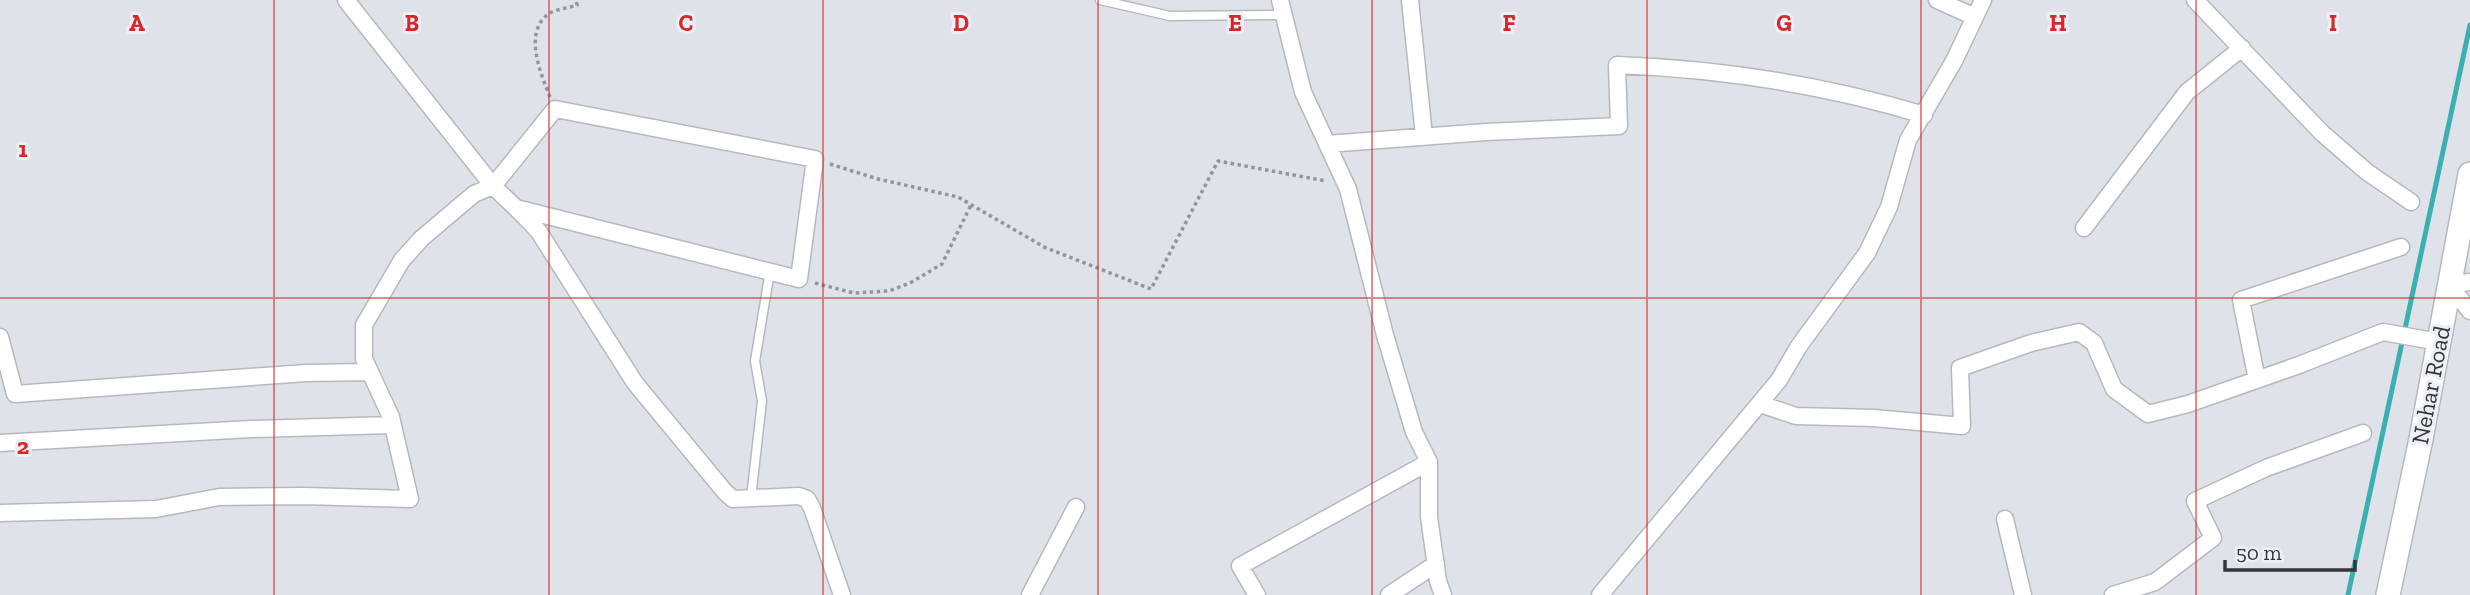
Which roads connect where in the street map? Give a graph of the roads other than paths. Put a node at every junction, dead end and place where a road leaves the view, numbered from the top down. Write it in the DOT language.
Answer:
graph roads {
  1 [pos="346,0"];
  2 [pos="1100,0"];
  3 [pos="1410,0"];
  4 [pos="1937,0"];
  5 [pos="1983,0"];
  6 [pos="2195,0"];
  7 [pos="1282,8"];
  8 [pos="1975,17"];
  9 [pos="2242,48"];
  10 [pos="1924,115"];
  11 [pos="1424,136"];
  12 [pos="1327,144"];
  13 [pos="2470,174"];
  14 [pos="494,186"];
  15 [pos="2411,202"];
  16 [pos="520,209"];
  17 [pos="2084,228"];
  18 [pos="2401,247"];
  19 [pos="770,271"];
  20 [pos="2460,284"];
  21 [pos="2470,311"];
  22 [pos="0,337"];
  23 [pos="2433,341"];
  24 [pos="370,372"];
  25 [pos="2257,380"];
  26 [pos="1760,404"];
  27 [pos="392,425"];
  28 [pos="2363,433"];
  29 [pos="0,443"];
  30 [pos="1429,462"];
  31 [pos="751,498"];
  32 [pos="1076,507"];
  33 [pos="0,513"];
  34 [pos="2005,519"];
  35 [pos="1436,564"];
  36 [pos="842,595"];
  37 [pos="1030,595"];
  38 [pos="1257,595"];
  39 [pos="1389,595"];
  40 [pos="1443,595"];
  41 [pos="1600,595"];
  42 [pos="2023,595"];
  43 [pos="2113,595"];
  44 [pos="2388,595"];
  1 -- 14 [label="street"];
  2 -- 7 [label="lane"];
  3 -- 11 [label="street"];
  4 -- 8 [label="street"];
  5 -- 8 [label="street"];
  6 -- 9 [label="street"];
  7 -- 12 [label="street"];
  8 -- 10 [label="street"];
  9 -- 15 [label="street"];
  9 -- 17 [label="street"];
  10 -- 11 [label="street"];
  10 -- 26 [label="street"];
  11 -- 12 [label="street"];
  12 -- 30 [label="street"];
  13 -- 20 [label="main road, Nehar Road"];
  14 -- 16 [label="street"];
  14 -- 19 [label="street"];
  14 -- 24 [label="street"];
  16 -- 19 [label="street"];
  16 -- 31 [label="street"];
  18 -- 25 [label="street"];
  19 -- 31 [label="lane"];
  20 -- 21 [label="street"];
  20 -- 23 [label="main road, Nehar Road"];
  22 -- 24 [label="street"];
  23 -- 25 [label="street"];
  23 -- 44 [label="main road, Nehar Road"];
  24 -- 27 [label="street"];
  25 -- 26 [label="street"];
  26 -- 41 [label="street"];
  27 -- 29 [label="street"];
  27 -- 33 [label="street"];
  28 -- 43 [label="street"];
  30 -- 35 [label="street"];
  30 -- 38 [label="street"];
  31 -- 36 [label="street"];
  32 -- 37 [label="street"];
  34 -- 42 [label="street"];
  35 -- 39 [label="street"];
  35 -- 40 [label="street"];
}
